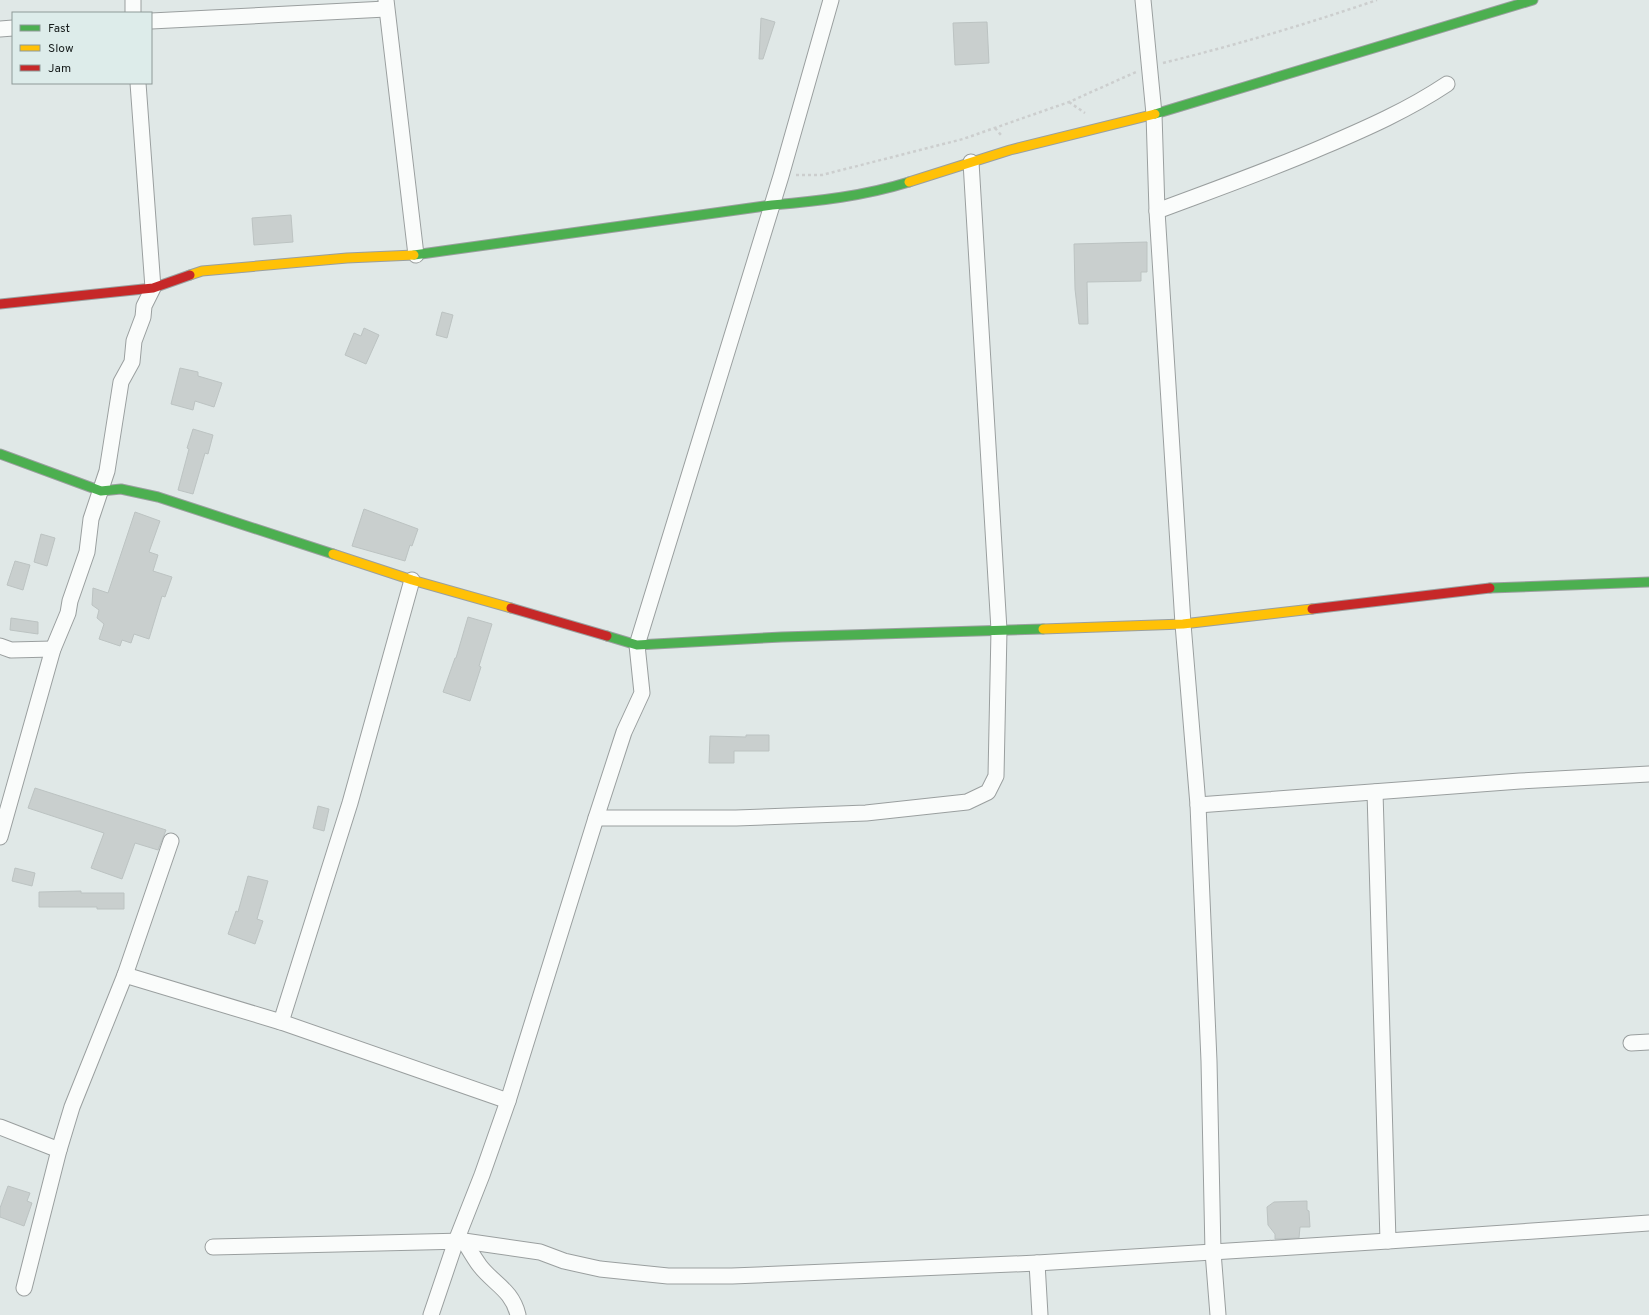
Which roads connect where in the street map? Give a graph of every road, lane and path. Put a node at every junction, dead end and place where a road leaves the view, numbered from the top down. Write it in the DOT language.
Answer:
graph roads {
  1 [pos="132,0"];
  2 [pos="831,0"];
  3 [pos="1143,0"];
  4 [pos="1377,0"];
  5 [pos="1532,0"];
  6 [pos="386,4"];
  7 [pos="133,12"];
  8 [pos="152,21"];
  9 [pos="12,28"];
  10 [pos="0,29"];
  11 [pos="1149,67"];
  12 [pos="138,84"];
  13 [pos="1447,84"];
  14 [pos="1154,114"];
  15 [pos="971,162"];
  16 [pos="782,176"];
  17 [pos="772,205"];
  18 [pos="1157,211"];
  19 [pos="416,255"];
  20 [pos="153,288"];
  21 [pos="0,304"];
  22 [pos="0,454"];
  23 [pos="100,491"];
  24 [pos="412,580"];
  25 [pos="1649,582"];
  26 [pos="1183,624"];
  27 [pos="999,630"];
  28 [pos="637,645"];
  29 [pos="0,646"];
  30 [pos="53,649"];
  31 [pos="1649,774"];
  32 [pos="1375,792"];
  33 [pos="1198,805"];
  34 [pos="596,818"];
  35 [pos="0,838"];
  36 [pos="171,841"];
  37 [pos="125,975"];
  38 [pos="281,1022"];
  39 [pos="1649,1042"];
  40 [pos="1631,1043"];
  41 [pos="508,1100"];
  42 [pos="0,1127"];
  43 [pos="59,1150"];
  44 [pos="1649,1223"];
  45 [pos="460,1241"];
  46 [pos="1388,1242"];
  47 [pos="213,1248"];
  48 [pos="1213,1252"];
  49 [pos="1037,1263"];
  50 [pos="24,1288"];
  51 [pos="431,1315"];
  52 [pos="518,1315"];
  53 [pos="1040,1315"];
  54 [pos="1218,1315"];
  1 -- 7 [label="street"];
  2 -- 16 [label="street"];
  3 -- 11 [label="street"];
  4 -- 11 [label="path"];
  5 -- 14 [label="street"];
  6 -- 8 [label="street"];
  6 -- 19 [label="street"];
  9 -- 10 [label="street"];
  11 -- 14 [label="street"];
  11 -- 16 [label="path"];
  12 -- 20 [label="street"];
  13 -- 18 [label="street"];
  14 -- 15 [label="street"];
  14 -- 18 [label="street"];
  15 -- 17 [label="street"];
  15 -- 27 [label="street"];
  16 -- 17 [label="street"];
  17 -- 19 [label="street"];
  17 -- 28 [label="street"];
  18 -- 26 [label="street"];
  19 -- 20 [label="street"];
  20 -- 21 [label="street"];
  20 -- 23 [label="street"];
  22 -- 23 [label="street"];
  23 -- 24 [label="street"];
  23 -- 30 [label="street"];
  24 -- 28 [label="street"];
  24 -- 38 [label="street"];
  25 -- 26 [label="street"];
  26 -- 27 [label="street"];
  26 -- 33 [label="street"];
  27 -- 28 [label="street"];
  27 -- 34 [label="street"];
  28 -- 34 [label="street"];
  29 -- 30 [label="street"];
  30 -- 35 [label="street"];
  31 -- 32 [label="street"];
  32 -- 33 [label="street"];
  32 -- 46 [label="street"];
  33 -- 48 [label="street"];
  34 -- 41 [label="street"];
  36 -- 37 [label="street"];
  37 -- 38 [label="street"];
  37 -- 43 [label="street"];
  38 -- 41 [label="street"];
  39 -- 40 [label="street"];
  41 -- 45 [label="street"];
  42 -- 43 [label="street"];
  43 -- 50 [label="street"];
  44 -- 46 [label="street"];
  45 -- 47 [label="street"];
  45 -- 49 [label="street"];
  45 -- 51 [label="street"];
  45 -- 52 [label="street"];
  46 -- 48 [label="street"];
  48 -- 49 [label="street"];
  48 -- 54 [label="street"];
  49 -- 53 [label="street"];
}
